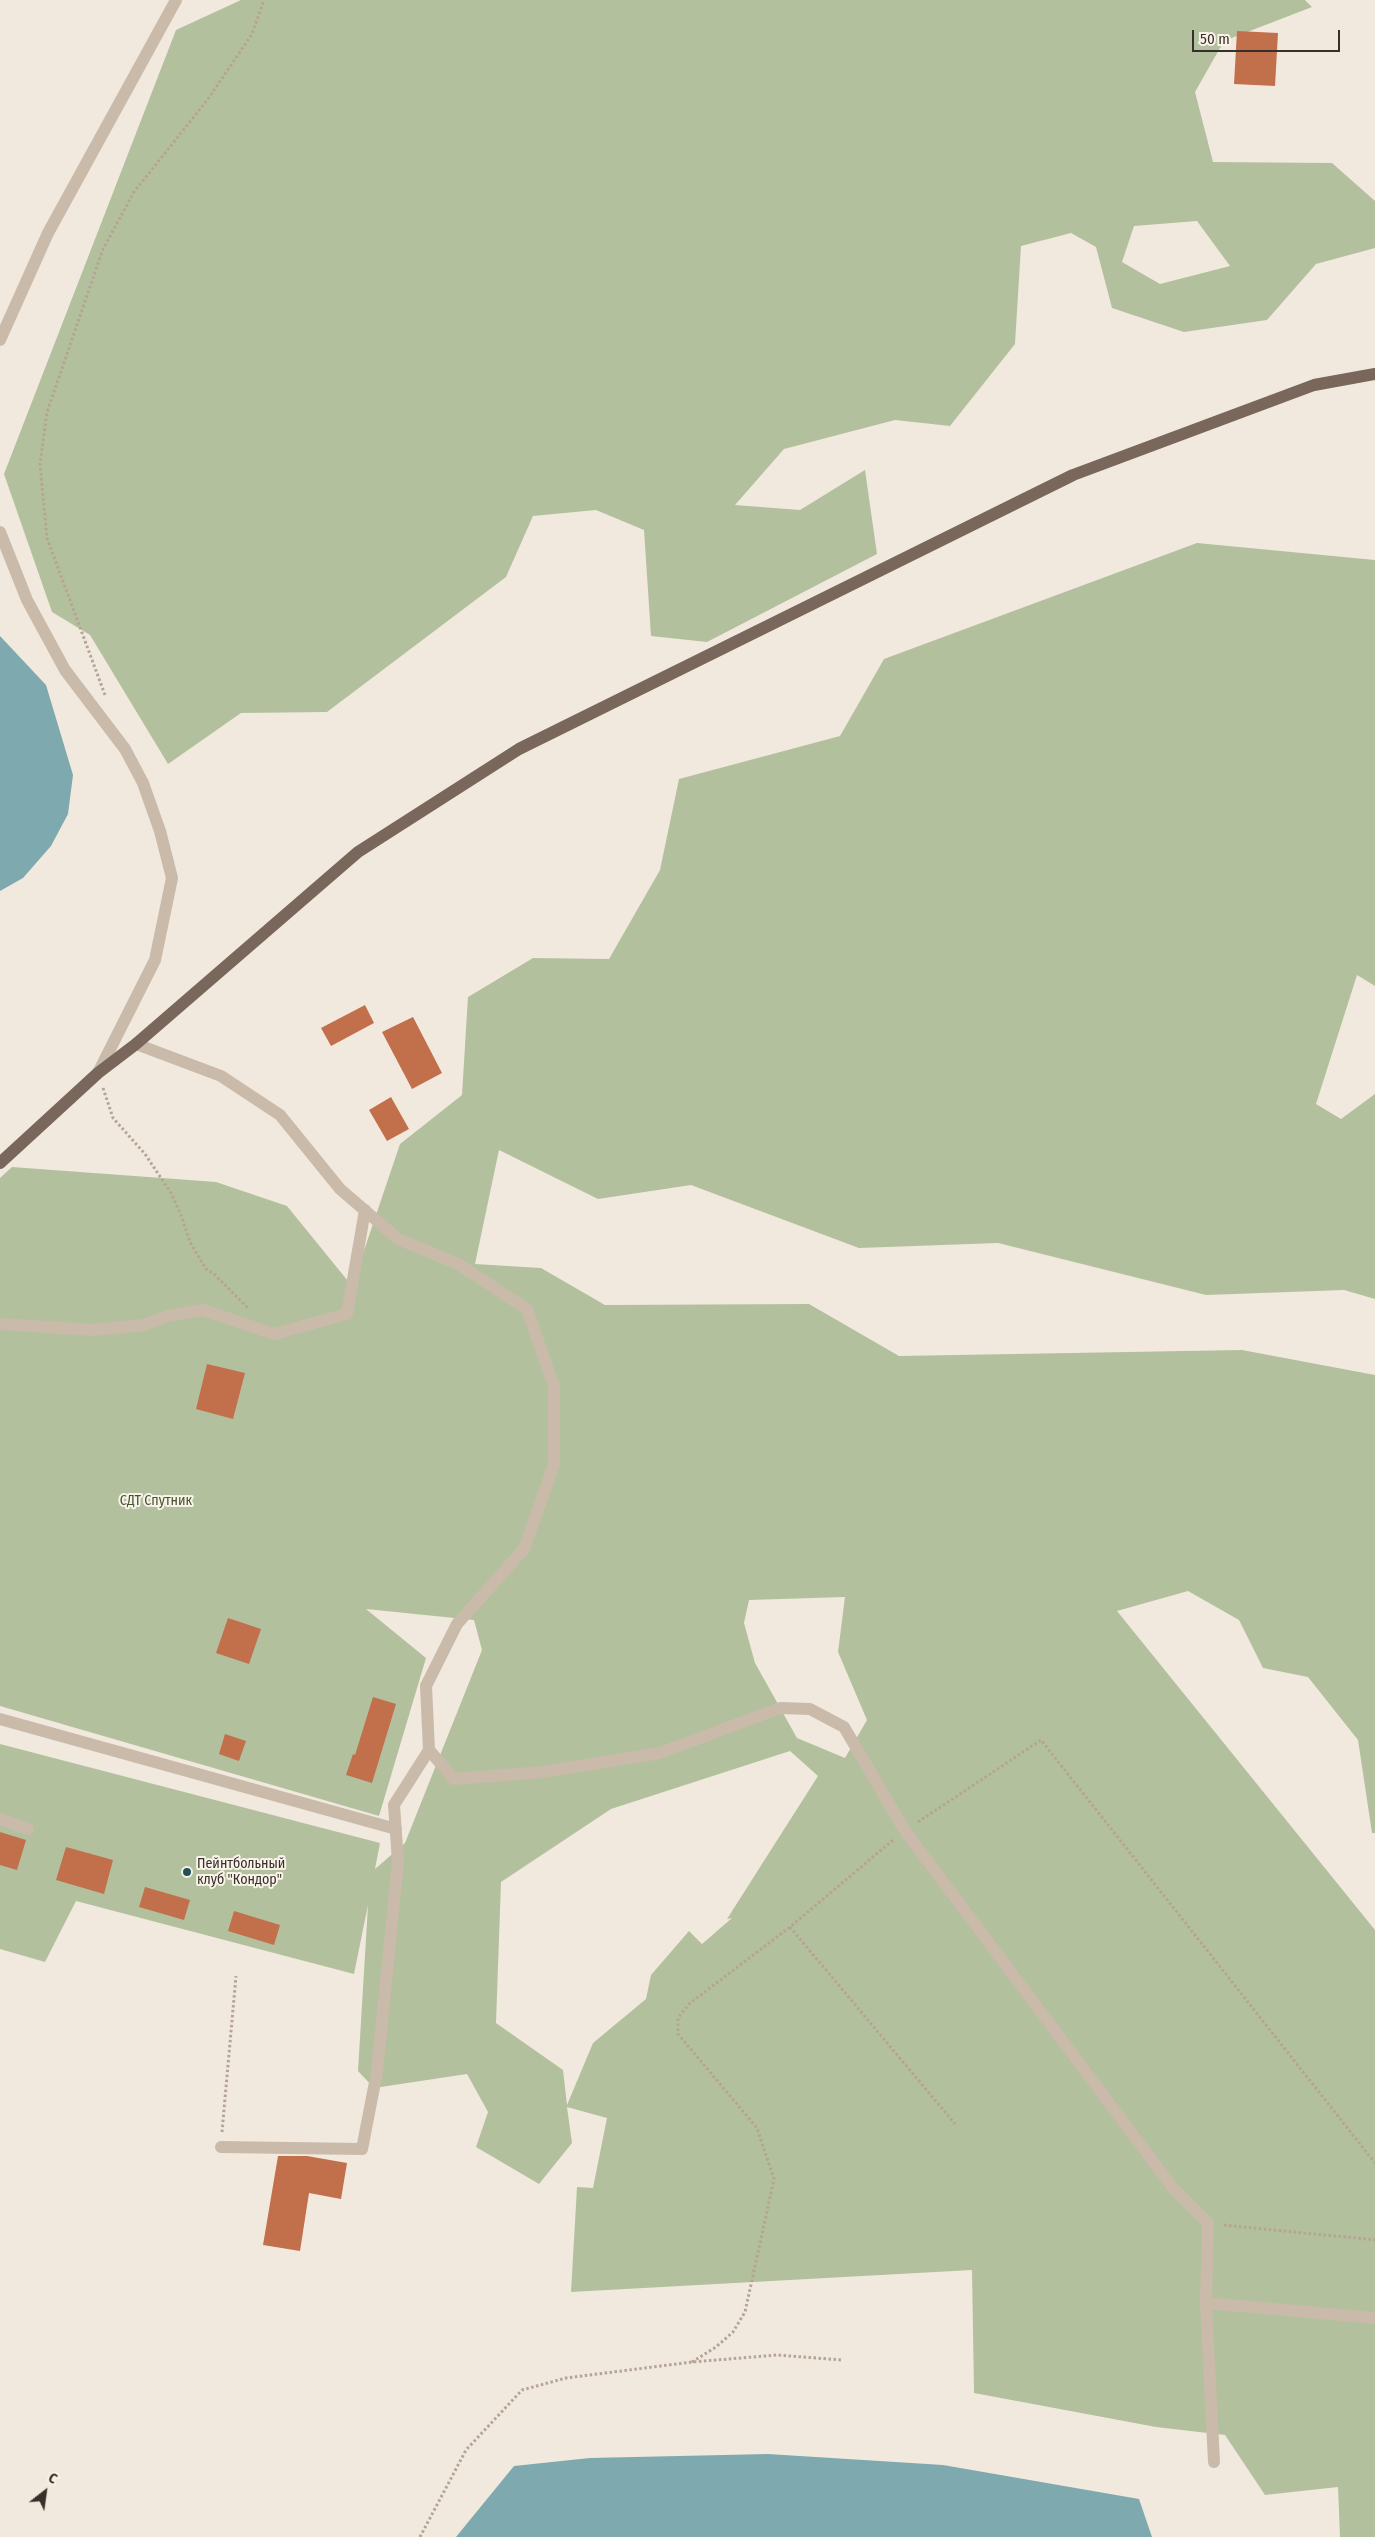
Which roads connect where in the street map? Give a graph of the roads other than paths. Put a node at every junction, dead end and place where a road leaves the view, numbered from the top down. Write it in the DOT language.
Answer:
graph roads {
  1 [pos="176,0"];
  2 [pos="0,340"];
  3 [pos="1375,374"];
  4 [pos="0,532"];
  5 [pos="136,1044"];
  6 [pos="98,1073"];
  7 [pos="0,1164"];
  8 [pos="365,1210"];
  9 [pos="0,1324"];
  10 [pos="0,1719"];
  11 [pos="429,1750"];
  12 [pos="0,1819"];
  13 [pos="28,1829"];
  14 [pos="396,1829"];
  15 [pos="221,2147"];
  16 [pos="1206,2302"];
  17 [pos="1375,2318"];
  18 [pos="1214,2462"];
  1 -- 2 [label="street"];
  3 -- 5 [label="main road"];
  4 -- 6 [label="street"];
  5 -- 6 [label="main road"];
  5 -- 8 [label="street"];
  6 -- 7 [label="main road"];
  8 -- 9 [label="street"];
  8 -- 11 [label="street"];
  10 -- 14 [label="street"];
  11 -- 14 [label="street"];
  11 -- 16 [label="street"];
  12 -- 13 [label="street"];
  14 -- 15 [label="street"];
  16 -- 17 [label="street"];
  16 -- 18 [label="street"];
}
